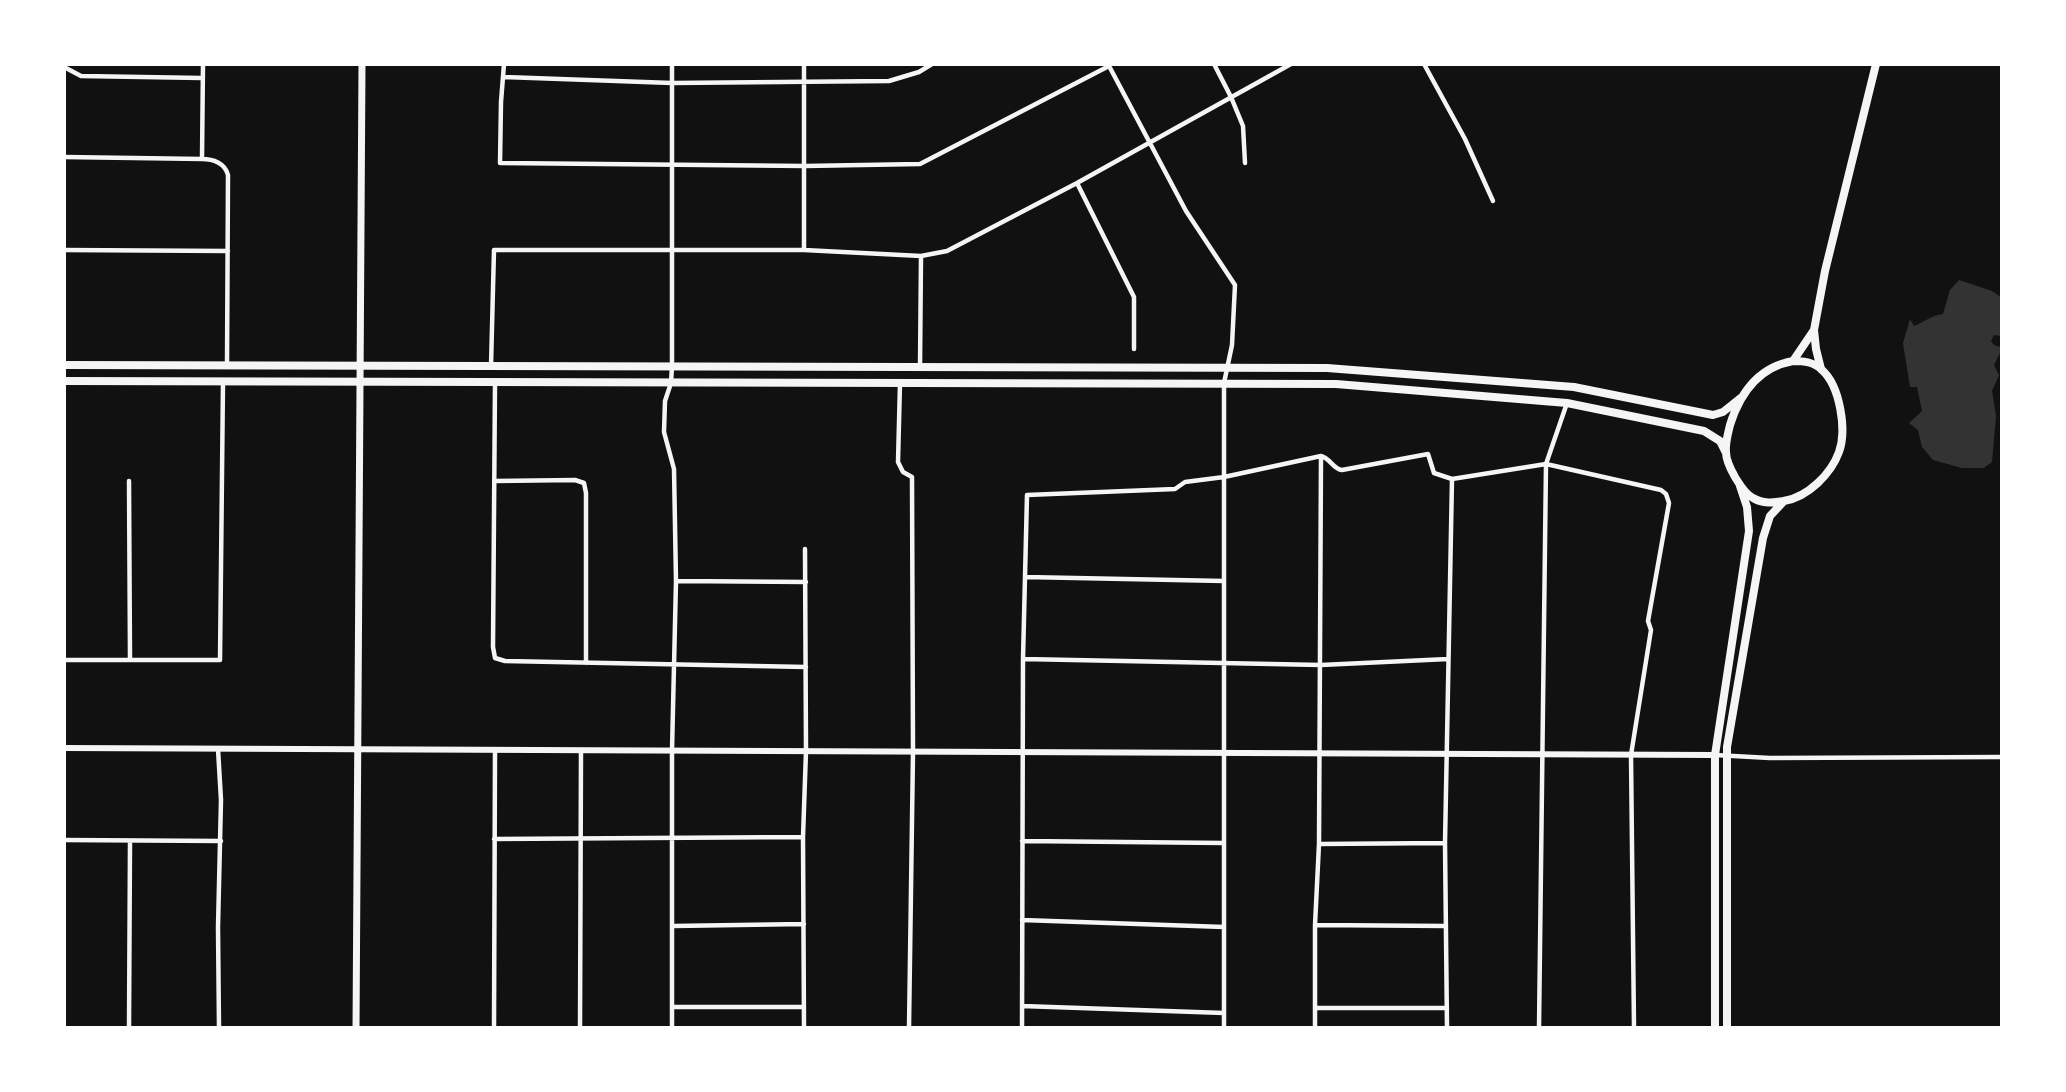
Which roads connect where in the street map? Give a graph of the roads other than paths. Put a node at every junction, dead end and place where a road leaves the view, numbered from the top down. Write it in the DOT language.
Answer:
graph roads {
  1 [pos="203,64"];
  2 [pos="362,64"];
  3 [pos="504,64"];
  4 [pos="672,64"];
  5 [pos="804,64"];
  6 [pos="932,64"];
  7 [pos="1214,64"];
  8 [pos="1291,64"];
  9 [pos="1424,64"];
  10 [pos="1876,64"];
  11 [pos="1108,65"];
  12 [pos="64,67"];
  13 [pos="504,77"];
  14 [pos="202,78"];
  15 [pos="672,83"];
  16 [pos="804,83"];
  17 [pos="1231,97"];
  18 [pos="1151,143"];
  19 [pos="64,157"];
  20 [pos="202,159"];
  21 [pos="1245,163"];
  22 [pos="672,165"];
  23 [pos="805,166"];
  24 [pos="1077,183"];
  25 [pos="1493,201"];
  26 [pos="65,250"];
  27 [pos="804,250"];
  28 [pos="228,251"];
  29 [pos="672,252"];
  30 [pos="921,256"];
  31 [pos="1814,330"];
  32 [pos="1134,349"];
  33 [pos="1793,361"];
  34 [pos="64,365"];
  35 [pos="227,366"];
  36 [pos="359,366"];
  37 [pos="491,366"];
  38 [pos="672,366"];
  39 [pos="920,367"];
  40 [pos="1227,367"];
  41 [pos="1821,369"];
  42 [pos="64,381"];
  43 [pos="223,382"];
  44 [pos="359,382"];
  45 [pos="495,382"];
  46 [pos="900,382"];
  47 [pos="671,383"];
  48 [pos="1224,383"];
  49 [pos="1743,396"];
  50 [pos="1567,403"];
  51 [pos="1726,453"];
  52 [pos="1321,456"];
  53 [pos="1546,464"];
  54 [pos="1224,477"];
  55 [pos="1452,479"];
  56 [pos="129,481"];
  57 [pos="495,481"];
  58 [pos="1740,486"];
  59 [pos="1784,501"];
  60 [pos="805,549"];
  61 [pos="1025,577"];
  62 [pos="676,581"];
  63 [pos="1224,581"];
  64 [pos="806,582"];
  65 [pos="1023,659"];
  66 [pos="1448,659"];
  67 [pos="64,660"];
  68 [pos="130,660"];
  69 [pos="586,663"];
  70 [pos="674,664"];
  71 [pos="1224,664"];
  72 [pos="1321,665"];
  73 [pos="806,667"];
  74 [pos="64,748"];
  75 [pos="218,749"];
  76 [pos="356,750"];
  77 [pos="495,750"];
  78 [pos="581,750"];
  79 [pos="672,751"];
  80 [pos="806,751"];
  81 [pos="913,752"];
  82 [pos="1022,752"];
  83 [pos="1224,753"];
  84 [pos="1320,754"];
  85 [pos="1448,754"];
  86 [pos="1541,754"];
  87 [pos="1631,754"];
  88 [pos="1715,755"];
  89 [pos="1727,755"];
  90 [pos="2001,757"];
  91 [pos="803,837"];
  92 [pos="494,839"];
  93 [pos="582,839"];
  94 [pos="673,839"];
  95 [pos="64,840"];
  96 [pos="221,841"];
  97 [pos="1022,841"];
  98 [pos="130,842"];
  99 [pos="1224,843"];
  100 [pos="1446,843"];
  101 [pos="1319,844"];
  102 [pos="1022,920"];
  103 [pos="804,924"];
  104 [pos="1315,925"];
  105 [pos="674,926"];
  106 [pos="1446,926"];
  107 [pos="1224,927"];
  108 [pos="1022,1006"];
  109 [pos="672,1007"];
  110 [pos="804,1007"];
  111 [pos="1315,1008"];
  112 [pos="1447,1008"];
  113 [pos="1224,1012"];
  114 [pos="129,1028"];
  115 [pos="219,1028"];
  116 [pos="356,1028"];
  117 [pos="494,1028"];
  118 [pos="580,1028"];
  119 [pos="672,1028"];
  120 [pos="804,1028"];
  121 [pos="909,1028"];
  122 [pos="1022,1028"];
  123 [pos="1224,1028"];
  124 [pos="1315,1028"];
  125 [pos="1447,1028"];
  126 [pos="1539,1028"];
  127 [pos="1634,1028"];
  128 [pos="1715,1028"];
  129 [pos="1727,1028"];
  1 -- 14 [label="street"];
  2 -- 36 [label="main road"];
  3 -- 13 [label="street"];
  4 -- 15 [label="street"];
  5 -- 16 [label="street"];
  6 -- 16 [label="street"];
  7 -- 17 [label="street"];
  8 -- 17 [label="street"];
  9 -- 25 [label="street"];
  10 -- 31 [label="main road"];
  11 -- 18 [label="street"];
  11 -- 23 [label="street"];
  12 -- 14 [label="street"];
  13 -- 15 [label="street"];
  13 -- 22 [label="street"];
  14 -- 20 [label="street"];
  15 -- 16 [label="street"];
  15 -- 22 [label="street"];
  16 -- 23 [label="street"];
  17 -- 18 [label="street"];
  17 -- 21 [label="street"];
  18 -- 24 [label="street"];
  18 -- 40 [label="street"];
  19 -- 20 [label="street"];
  20 -- 28 [label="street"];
  22 -- 23 [label="street"];
  22 -- 29 [label="street"];
  23 -- 27 [label="street"];
  24 -- 30 [label="street"];
  24 -- 32 [label="street"];
  26 -- 28 [label="street"];
  27 -- 29 [label="street"];
  27 -- 30 [label="street"];
  28 -- 35 [label="street"];
  29 -- 37 [label="street"];
  29 -- 38 [label="street"];
  30 -- 39 [label="street"];
  31 -- 33 [label="main road"];
  31 -- 41 [label="main road"];
  33 -- 41 [label="main road"];
  33 -- 49 [label="main road"];
  34 -- 35 [label="main road"];
  35 -- 36 [label="main road"];
  36 -- 37 [label="main road"];
  36 -- 44 [label="main road"];
  37 -- 38 [label="main road"];
  38 -- 39 [label="main road"];
  38 -- 47 [label="street"];
  39 -- 40 [label="main road"];
  40 -- 48 [label="street"];
  40 -- 49 [label="main road"];
  41 -- 59 [label="main road"];
  42 -- 43 [label="main road"];
  43 -- 44 [label="main road"];
  43 -- 68 [label="street"];
  44 -- 45 [label="main road"];
  44 -- 76 [label="main road"];
  45 -- 47 [label="main road"];
  45 -- 57 [label="street"];
  46 -- 47 [label="main road"];
  46 -- 48 [label="main road"];
  46 -- 81 [label="street"];
  47 -- 62 [label="street"];
  48 -- 50 [label="main road"];
  48 -- 54 [label="street"];
  49 -- 51 [label="main road"];
  50 -- 51 [label="main road"];
  50 -- 53 [label="street"];
  51 -- 58 [label="main road"];
  52 -- 54 [label="street"];
  52 -- 55 [label="street"];
  52 -- 72 [label="street"];
  53 -- 55 [label="street"];
  53 -- 86 [label="street"];
  53 -- 87 [label="street"];
  54 -- 61 [label="street"];
  54 -- 63 [label="street"];
  55 -- 66 [label="street"];
  56 -- 68 [label="street"];
  57 -- 69 [label="street"];
  57 -- 69 [label="street"];
  58 -- 59 [label="main road"];
  58 -- 88 [label="main road"];
  59 -- 89 [label="main road"];
  60 -- 64 [label="street"];
  61 -- 63 [label="street"];
  61 -- 65 [label="street"];
  62 -- 64 [label="street"];
  62 -- 70 [label="street"];
  63 -- 71 [label="street"];
  64 -- 73 [label="street"];
  65 -- 71 [label="street"];
  65 -- 82 [label="street"];
  66 -- 72 [label="street"];
  66 -- 85 [label="street"];
  67 -- 68 [label="street"];
  69 -- 70 [label="street"];
  70 -- 73 [label="street"];
  70 -- 79 [label="street"];
  71 -- 72 [label="street"];
  71 -- 83 [label="street"];
  72 -- 84 [label="street"];
  73 -- 80 [label="street"];
  74 -- 75 [label="street"];
  75 -- 76 [label="street"];
  75 -- 96 [label="street"];
  76 -- 77 [label="street"];
  76 -- 116 [label="main road"];
  77 -- 78 [label="street"];
  77 -- 92 [label="street"];
  78 -- 79 [label="street"];
  78 -- 93 [label="street"];
  79 -- 80 [label="street"];
  79 -- 94 [label="street"];
  80 -- 81 [label="street"];
  80 -- 91 [label="street"];
  81 -- 82 [label="street"];
  81 -- 121 [label="street"];
  82 -- 83 [label="street"];
  82 -- 97 [label="street"];
  83 -- 84 [label="street"];
  83 -- 99 [label="street"];
  84 -- 85 [label="street"];
  84 -- 101 [label="street"];
  85 -- 86 [label="street"];
  85 -- 100 [label="street"];
  86 -- 87 [label="street"];
  86 -- 126 [label="street"];
  87 -- 88 [label="street"];
  87 -- 127 [label="street"];
  88 -- 89 [label="street"];
  88 -- 128 [label="main road"];
  89 -- 90 [label="street"];
  89 -- 129 [label="main road"];
  91 -- 94 [label="street"];
  91 -- 103 [label="street"];
  92 -- 93 [label="street"];
  92 -- 117 [label="street"];
  93 -- 94 [label="street"];
  93 -- 118 [label="street"];
  94 -- 105 [label="street"];
  95 -- 98 [label="street"];
  96 -- 98 [label="street"];
  96 -- 115 [label="street"];
  97 -- 99 [label="street"];
  97 -- 102 [label="street"];
  98 -- 114 [label="street"];
  99 -- 107 [label="street"];
  100 -- 101 [label="street"];
  100 -- 106 [label="street"];
  101 -- 104 [label="street"];
  102 -- 107 [label="street"];
  102 -- 108 [label="street"];
  103 -- 105 [label="street"];
  103 -- 110 [label="street"];
  104 -- 106 [label="street"];
  104 -- 111 [label="street"];
  105 -- 109 [label="street"];
  106 -- 112 [label="street"];
  107 -- 113 [label="street"];
  108 -- 113 [label="street"];
  108 -- 122 [label="street"];
  109 -- 110 [label="street"];
  109 -- 119 [label="street"];
  110 -- 120 [label="street"];
  111 -- 112 [label="street"];
  111 -- 124 [label="street"];
  112 -- 125 [label="street"];
  113 -- 123 [label="street"];
}
